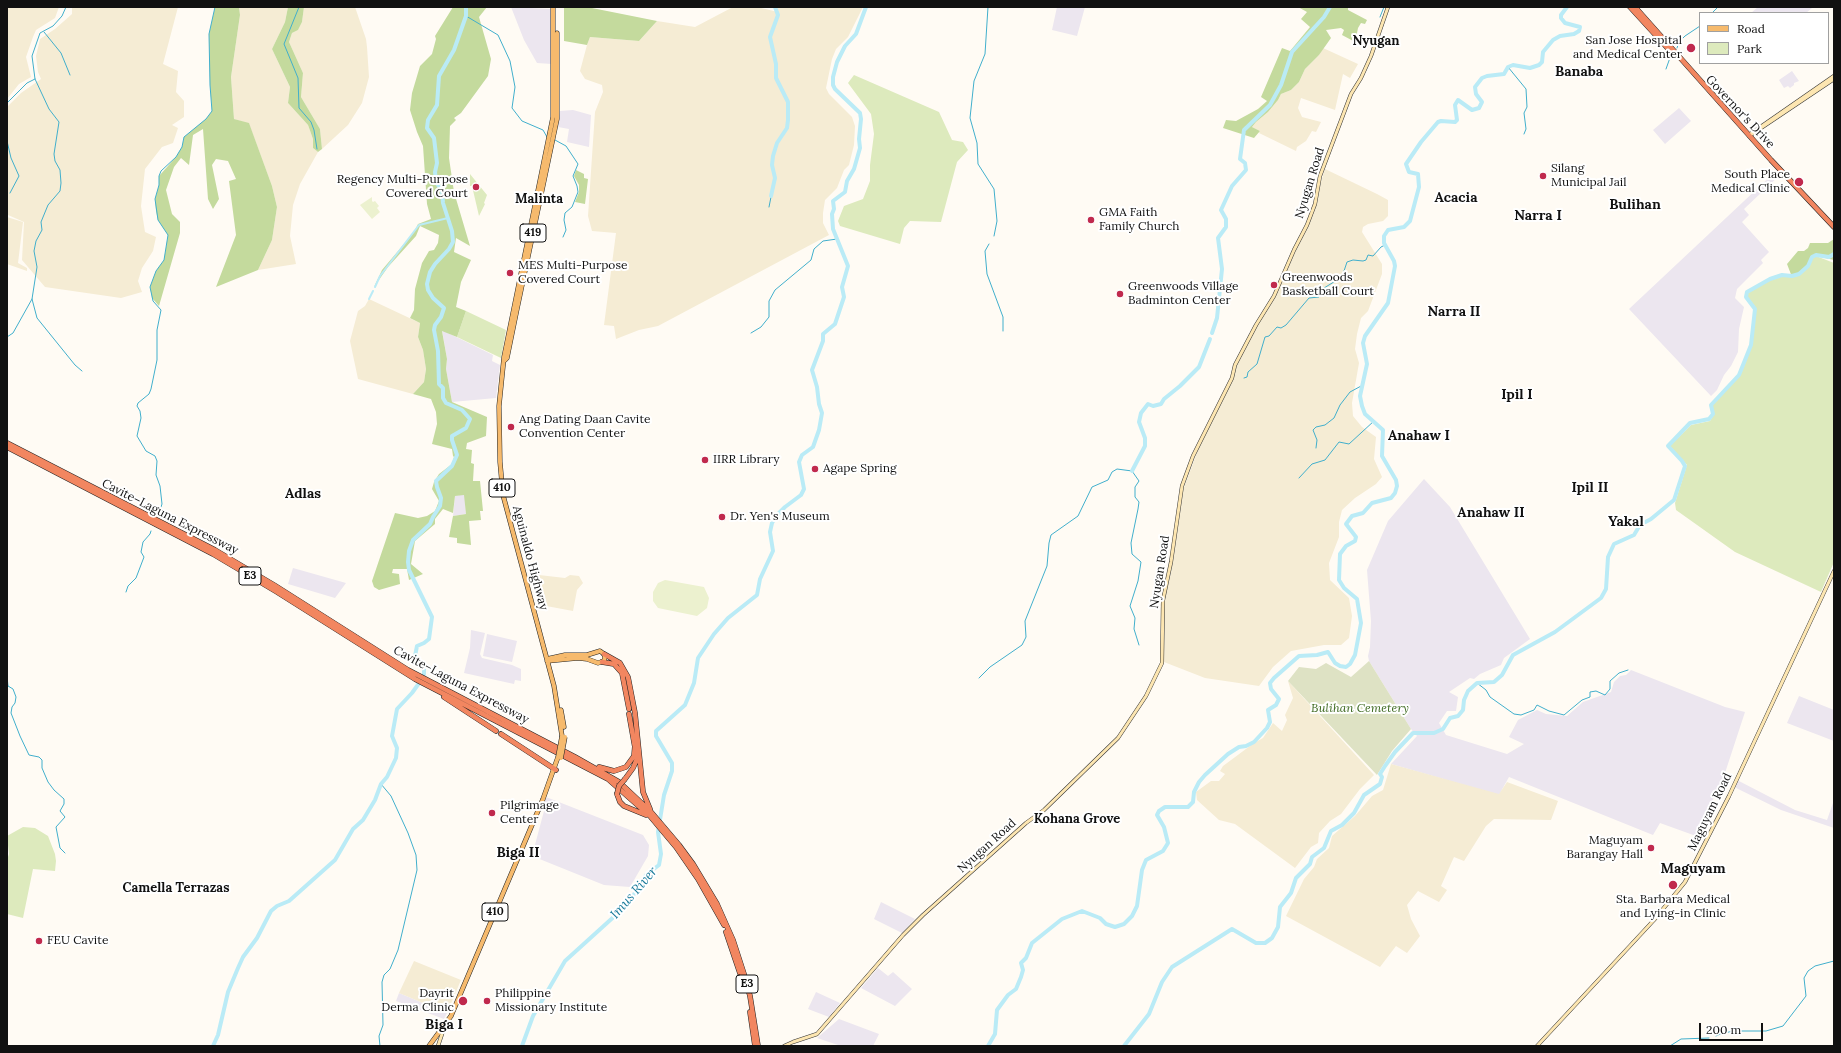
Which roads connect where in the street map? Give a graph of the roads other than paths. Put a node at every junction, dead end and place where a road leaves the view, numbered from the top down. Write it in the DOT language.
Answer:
graph roads {
  1 [pos="555,7"];
  2 [pos="1388,7"];
  3 [pos="1630,7"];
  4 [pos="1635,7"];
  5 [pos="1834,76"];
  6 [pos="1834,79"];
  7 [pos="1750,135"];
  8 [pos="1818,211"];
  9 [pos="1834,227"];
  10 [pos="1834,231"];
  11 [pos="504,360"];
  12 [pos="7,443"];
  13 [pos="7,447"];
  14 [pos="74,480"];
  15 [pos="1834,571"];
  16 [pos="545,653"];
  17 [pos="595,653"];
  18 [pos="604,654"];
  19 [pos="556,658"];
  20 [pos="547,660"];
  21 [pos="595,661"];
  22 [pos="602,662"];
  23 [pos="549,667"];
  24 [pos="426,682"];
  25 [pos="635,744"];
  26 [pos="575,757"];
  27 [pos="555,769"];
  28 [pos="650,814"];
  29 [pos="669,836"];
  30 [pos="445,1025"];
  31 [pos="429,1046"];
  32 [pos="438,1046"];
  33 [pos="755,1046"];
  34 [pos="758,1046"];
  35 [pos="784,1046"];
  36 [pos="1538,1046"];
  1 -- 11 [label="main road, Aguinaldo Highway / 419"];
  2 -- 35 [label="main road, Nyugan Road"];
  3 -- 7 [label="highway, Governor's Drive"];
  4 -- 7 [label="highway, Governor's Drive"];
  5 -- 7 [label="main road"];
  6 -- 7 [label="main road"];
  7 -- 8 [label="highway, Governor's Drive"];
  8 -- 9 [label="highway, Governor's Drive"];
  8 -- 10 [label="highway, Governor's Drive"];
  11 -- 16 [label="main road, Aguinaldo Highway / 410"];
  12 -- 14 [label="highway, Cavite–Laguna Expressway / E3"];
  13 -- 14 [label="highway, Cavite–Laguna Expressway / E3"];
  14 -- 24 [label="highway, Cavite–Laguna Expressway / E3"];
  15 -- 36 [label="main road, Maguyam Road"];
  16 -- 19 [label="main road"];
  16 -- 20 [label="main road, Aguinaldo Highway / 410"];
  17 -- 18 [label="main road"];
  17 -- 19 [label="main road"];
  17 -- 21 [label="main road"];
  18 -- 22 [label="main road"];
  18 -- 28 [label="highway"];
  19 -- 20 [label="main road"];
  19 -- 21 [label="main road"];
  19 -- 23 [label="main road"];
  20 -- 23 [label="main road, Aguinaldo Highway / 410"];
  21 -- 22 [label="main road"];
  22 -- 25 [label="highway"];
  23 -- 27 [label="main road, Aguinaldo Highway / 410, bridge"];
  24 -- 26 [label="highway, Cavite–Laguna Expressway / E3"];
  24 -- 27 [label="highway"];
  24 -- 28 [label="highway, Cavite–Laguna Expressway / E3"];
  25 -- 26 [label="highway"];
  25 -- 28 [label="highway, bridge"];
  26 -- 28 [label="highway, Cavite–Laguna Expressway / E3"];
  27 -- 30 [label="main road, Aguinaldo Highway / 410"];
  28 -- 29 [label="highway, Cavite–Laguna Expressway / E3"];
  29 -- 33 [label="highway, Cavite–Laguna Expressway / E3"];
  29 -- 34 [label="highway, Cavite–Laguna Expressway / E3"];
  30 -- 31 [label="main road, Aguinaldo Highway"];
  30 -- 32 [label="main road, 410"];
}
